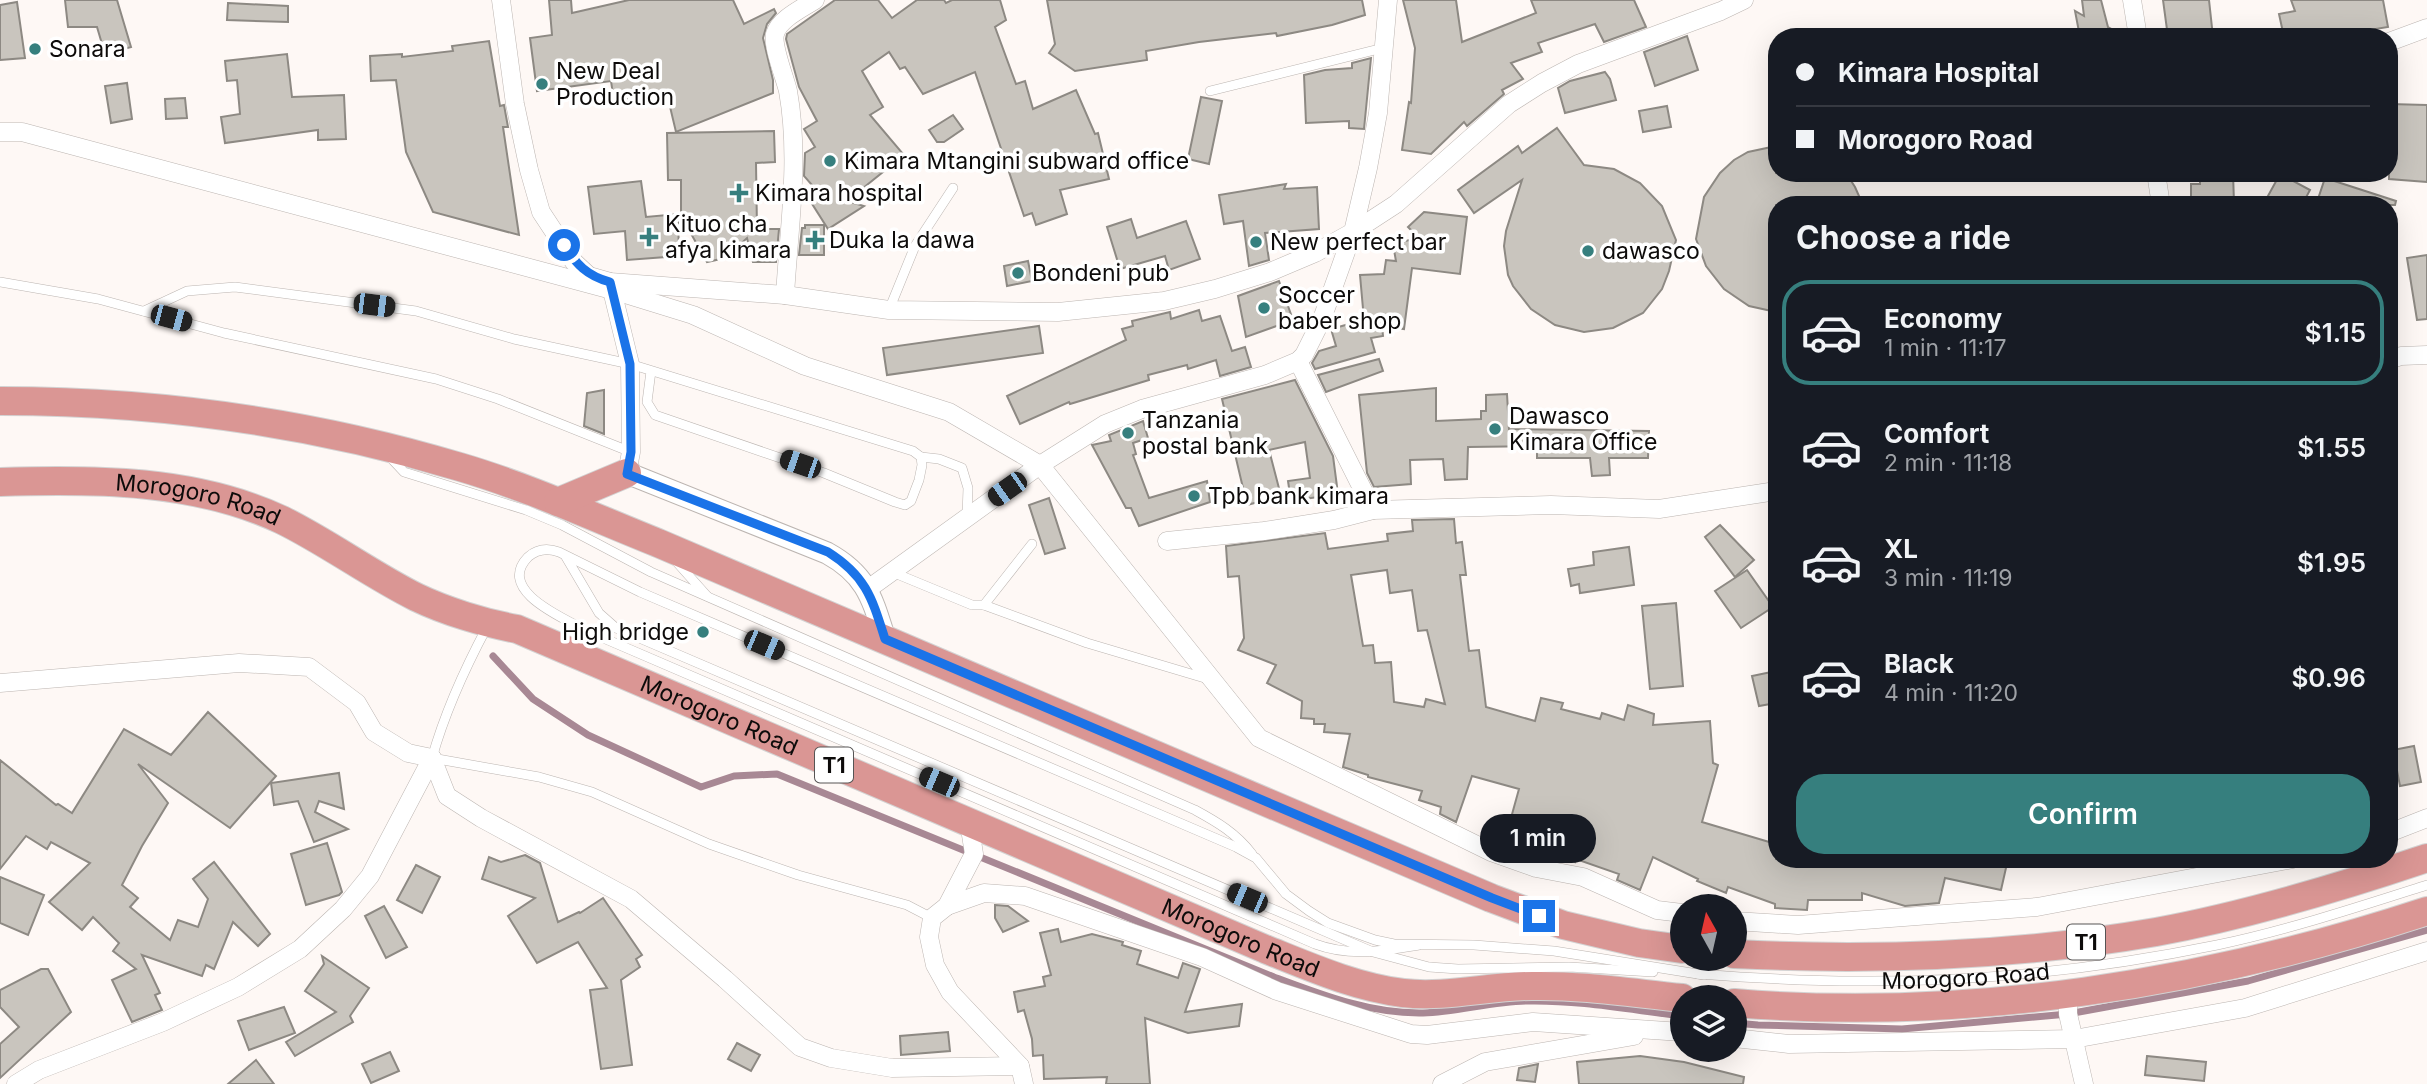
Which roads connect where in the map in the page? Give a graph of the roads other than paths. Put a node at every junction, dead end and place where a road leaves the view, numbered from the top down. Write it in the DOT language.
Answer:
graph roads {
  1 [pos="500,0"];
  2 [pos="815,0"];
  3 [pos="1388,0"];
  4 [pos="1744,0"];
  5 [pos="2132,0"];
  6 [pos="2137,28"];
  7 [pos="2427,28"];
  8 [pos="2398,39"];
  9 [pos="1383,48"];
  10 [pos="1210,90"];
  11 [pos="0,132"];
  12 [pos="953,188"];
  13 [pos="1353,232"];
  14 [pos="0,282"];
  15 [pos="611,286"];
  16 [pos="785,295"];
  17 [pos="888,310"];
  18 [pos="144,311"];
  19 [pos="2427,355"];
  20 [pos="2398,357"];
  21 [pos="1298,361"];
  22 [pos="630,364"];
  23 [pos="651,371"];
  24 [pos="0,401"];
  25 [pos="378,445"];
  26 [pos="921,457"];
  27 [pos="629,463"];
  28 [pos="1040,465"];
  29 [pos="0,482"];
  30 [pos="1768,492"];
  31 [pos="558,502"];
  32 [pos="1373,510"];
  33 [pos="967,517"];
  34 [pos="1167,541"];
  35 [pos="659,543"];
  36 [pos="1032,544"];
  37 [pos="559,552"];
  38 [pos="892,572"];
  39 [pos="868,589"];
  40 [pos="709,598"];
  41 [pos="984,605"];
  42 [pos="489,624"];
  43 [pos="885,639"];
  44 [pos="1210,679"];
  45 [pos="0,682"];
  46 [pos="432,758"];
  47 [pos="2427,818"];
  48 [pos="969,822"];
  49 [pos="2398,829"];
  50 [pos="1256,858"];
  51 [pos="2427,858"];
  52 [pos="2250,868"];
  53 [pos="2397,868"];
  54 [pos="2398,868"];
  55 [pos="2427,885"];
  56 [pos="947,905"];
  57 [pos="1670,911"];
  58 [pos="2427,911"];
  59 [pos="932,918"];
  60 [pos="1747,922"];
  61 [pos="1419,945"];
  62 [pos="1670,947"];
  63 [pos="2427,951"];
  64 [pos="1373,952"];
  65 [pos="1747,955"];
  66 [pos="1704,975"];
  67 [pos="2068,994"];
  68 [pos="1670,997"];
  69 [pos="1747,1004"];
  70 [pos="1670,1031"];
  71 [pos="1670,1031"];
  72 [pos="1747,1039"];
  73 [pos="2074,1039"];
  74 [pos="1020,1066"];
  75 [pos="16,1084"];
  76 [pos="1024,1084"];
  77 [pos="1442,1084"];
  78 [pos="2084,1084"];
  1 -- 15 [label="street"];
  2 -- 16 [label="street"];
  3 -- 9 [label="street"];
  4 -- 13 [label="street"];
  5 -- 6 [label="street"];
  7 -- 8 [label="street"];
  9 -- 10 [label="lane"];
  9 -- 13 [label="street"];
  11 -- 15 [label="street"];
  12 -- 17 [label="lane"];
  13 -- 17 [label="street"];
  13 -- 21 [label="street"];
  14 -- 18 [label="lane"];
  15 -- 16 [label="street"];
  15 -- 22 [label="street"];
  15 -- 28 [label="street"];
  16 -- 17 [label="street"];
  18 -- 22 [label="lane"];
  18 -- 27 [label="lane"];
  19 -- 20 [label="street"];
  21 -- 28 [label="street"];
  21 -- 32 [label="street"];
  22 -- 23 [label="lane"];
  22 -- 27 [label="street"];
  23 -- 26 [label="lane"];
  23 -- 26 [label="lane"];
  24 -- 25 [label="highway, Morogoro Road"];
  25 -- 31 [label="highway, Morogoro Road"];
  25 -- 40 [label="lane, Morogoro Road"];
  26 -- 33 [label="lane"];
  27 -- 31 [label="highway"];
  27 -- 39 [label="street"];
  28 -- 33 [label="street"];
  28 -- 44 [label="street"];
  29 -- 42 [label="highway, Morogoro Road / T1"];
  30 -- 32 [label="street"];
  31 -- 35 [label="highway, Morogoro Road"];
  32 -- 34 [label="street"];
  33 -- 38 [label="street"];
  35 -- 40 [label="lane, Morogoro Road"];
  35 -- 43 [label="highway, Morogoro Road"];
  36 -- 41 [label="lane"];
  37 -- 50 [label="lane, Morogoro Road"];
  37 -- 64 [label="lane, Morogoro Road"];
  37 -- 64 [label="lane, Morogoro Road"];
  38 -- 39 [label="street"];
  38 -- 41 [label="lane"];
  39 -- 43 [label="street"];
  40 -- 50 [label="lane, Morogoro Road"];
  41 -- 44 [label="lane"];
  42 -- 46 [label="lane"];
  42 -- 48 [label="highway, Morogoro Road / T1"];
  43 -- 62 [label="highway, Morogoro Road"];
  44 -- 57 [label="street"];
  45 -- 46 [label="street"];
  46 -- 59 [label="lane"];
  46 -- 74 [label="street"];
  46 -- 75 [label="street"];
  47 -- 49 [label="street"];
  48 -- 56 [label="street"];
  48 -- 68 [label="highway, Morogoro Road / T1"];
  50 -- 61 [label="lane, Morogoro Road"];
  51 -- 54 [label="highway, Morogoro Road / T1"];
  52 -- 60 [label="street"];
  53 -- 65 [label="highway, Morogoro Road / T1"];
  55 -- 66 [label="lane, Morogoro Road"];
  56 -- 59 [label="street"];
  56 -- 70 [label="street"];
  58 -- 67 [label="highway, Morogoro Road / T1"];
  59 -- 74 [label="street"];
  61 -- 64 [label="lane, Morogoro Road"];
  61 -- 66 [label="lane, Morogoro Road"];
  63 -- 73 [label="street"];
  64 -- 66 [label="lane, Morogoro Road"];
  67 -- 69 [label="highway, Morogoro Road / T1"];
  67 -- 73 [label="street"];
  71 -- 77 [label="street"];
  72 -- 73 [label="street"];
  73 -- 78 [label="street"];
  74 -- 76 [label="street"];
}
